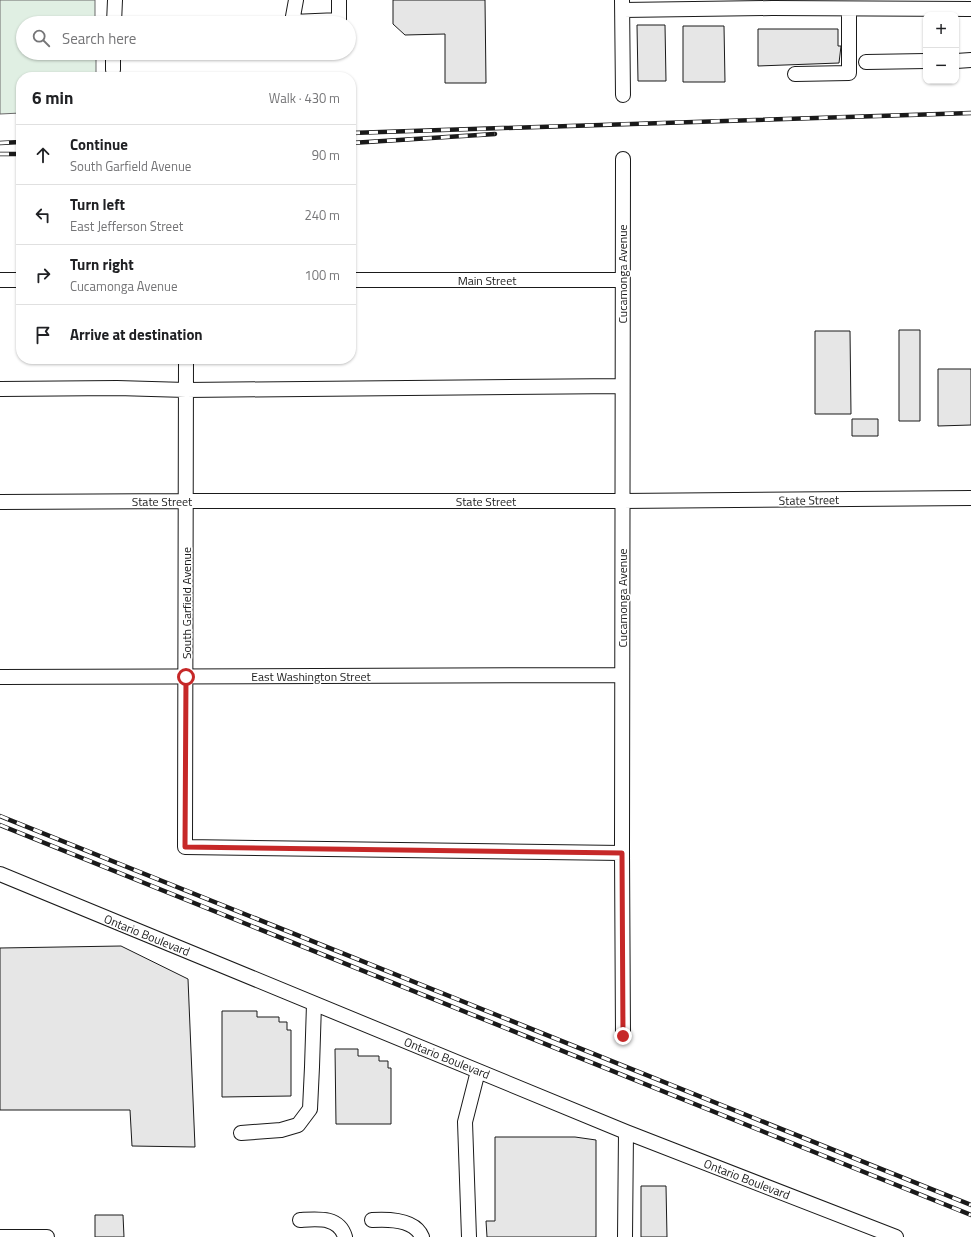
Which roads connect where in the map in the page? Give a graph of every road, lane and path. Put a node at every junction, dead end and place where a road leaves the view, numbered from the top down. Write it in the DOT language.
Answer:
graph roads {
  1 [pos="114,0"];
  2 [pos="296,0"];
  3 [pos="339,0"];
  4 [pos="772,4"];
  5 [pos="622,5"];
  6 [pos="670,5"];
  7 [pos="849,9"];
  8 [pos="971,9"];
  9 [pos="114,16"];
  10 [pos="293,16"];
  11 [pos="339,16"];
  12 [pos="114,60"];
  13 [pos="971,60"];
  14 [pos="923,61"];
  15 [pos="959,61"];
  16 [pos="866,62"];
  17 [pos="113,70"];
  18 [pos="795,74"];
  19 [pos="623,95"];
  20 [pos="623,159"];
  21 [pos="0,280"];
  22 [pos="16,280"];
  23 [pos="356,280"];
  24 [pos="622,280"];
  25 [pos="186,364"];
  26 [pos="622,386"];
  27 [pos="0,389"];
  28 [pos="186,390"];
  29 [pos="971,498"];
  30 [pos="187,501"];
  31 [pos="622,501"];
  32 [pos="0,502"];
  33 [pos="622,676"];
  34 [pos="186,677"];
  35 [pos="0,678"];
  36 [pos="622,853"];
  37 [pos="0,874"];
  38 [pos="314,1004"];
  39 [pos="623,1036"];
  40 [pos="478,1071"];
  41 [pos="626,1132"];
  42 [pos="241,1133"];
  43 [pos="300,1220"];
  44 [pos="372,1220"];
  45 [pos="0,1237"];
  46 [pos="46,1237"];
  47 [pos="345,1237"];
  48 [pos="422,1237"];
  49 [pos="469,1237"];
  50 [pos="625,1237"];
  51 [pos="896,1237"];
  1 -- 9 [label="street"];
  2 -- 10 [label="street"];
  3 -- 11 [label="street"];
  4 -- 6 [label="street"];
  4 -- 7 [label="street"];
  5 -- 6 [label="street"];
  5 -- 19 [label="street"];
  7 -- 8 [label="street"];
  7 -- 18 [label="street"];
  12 -- 17 [label="street"];
  13 -- 15 [label="street"];
  14 -- 16 [label="street"];
  20 -- 24 [label="street, Cucamonga Avenue"];
  21 -- 22 [label="street"];
  23 -- 24 [label="street, Main Street"];
  24 -- 26 [label="street, Cucamonga Avenue"];
  25 -- 28 [label="street, South Garfield Avenue"];
  26 -- 28 [label="street"];
  26 -- 31 [label="street, Cucamonga Avenue"];
  27 -- 28 [label="street"];
  28 -- 30 [label="street, South Garfield Avenue"];
  29 -- 31 [label="street, State Street"];
  30 -- 31 [label="street, State Street"];
  30 -- 32 [label="street, State Street"];
  30 -- 34 [label="street, South Garfield Avenue"];
  31 -- 33 [label="street, Cucamonga Avenue"];
  33 -- 34 [label="street, East Washington Street"];
  33 -- 36 [label="street, Cucamonga Avenue"];
  34 -- 35 [label="street, East Washington Street"];
  34 -- 36 [label="street, South Garfield Avenue"];
  36 -- 39 [label="street, Cucamonga Avenue"];
  37 -- 38 [label="street, Ontario Boulevard"];
  38 -- 40 [label="street, Ontario Boulevard"];
  38 -- 42 [label="street"];
  40 -- 41 [label="street, Ontario Boulevard"];
  40 -- 49 [label="street"];
  41 -- 50 [label="street"];
  41 -- 51 [label="street, Ontario Boulevard"];
  43 -- 47 [label="street"];
  44 -- 48 [label="street"];
  45 -- 46 [label="street"];
}
